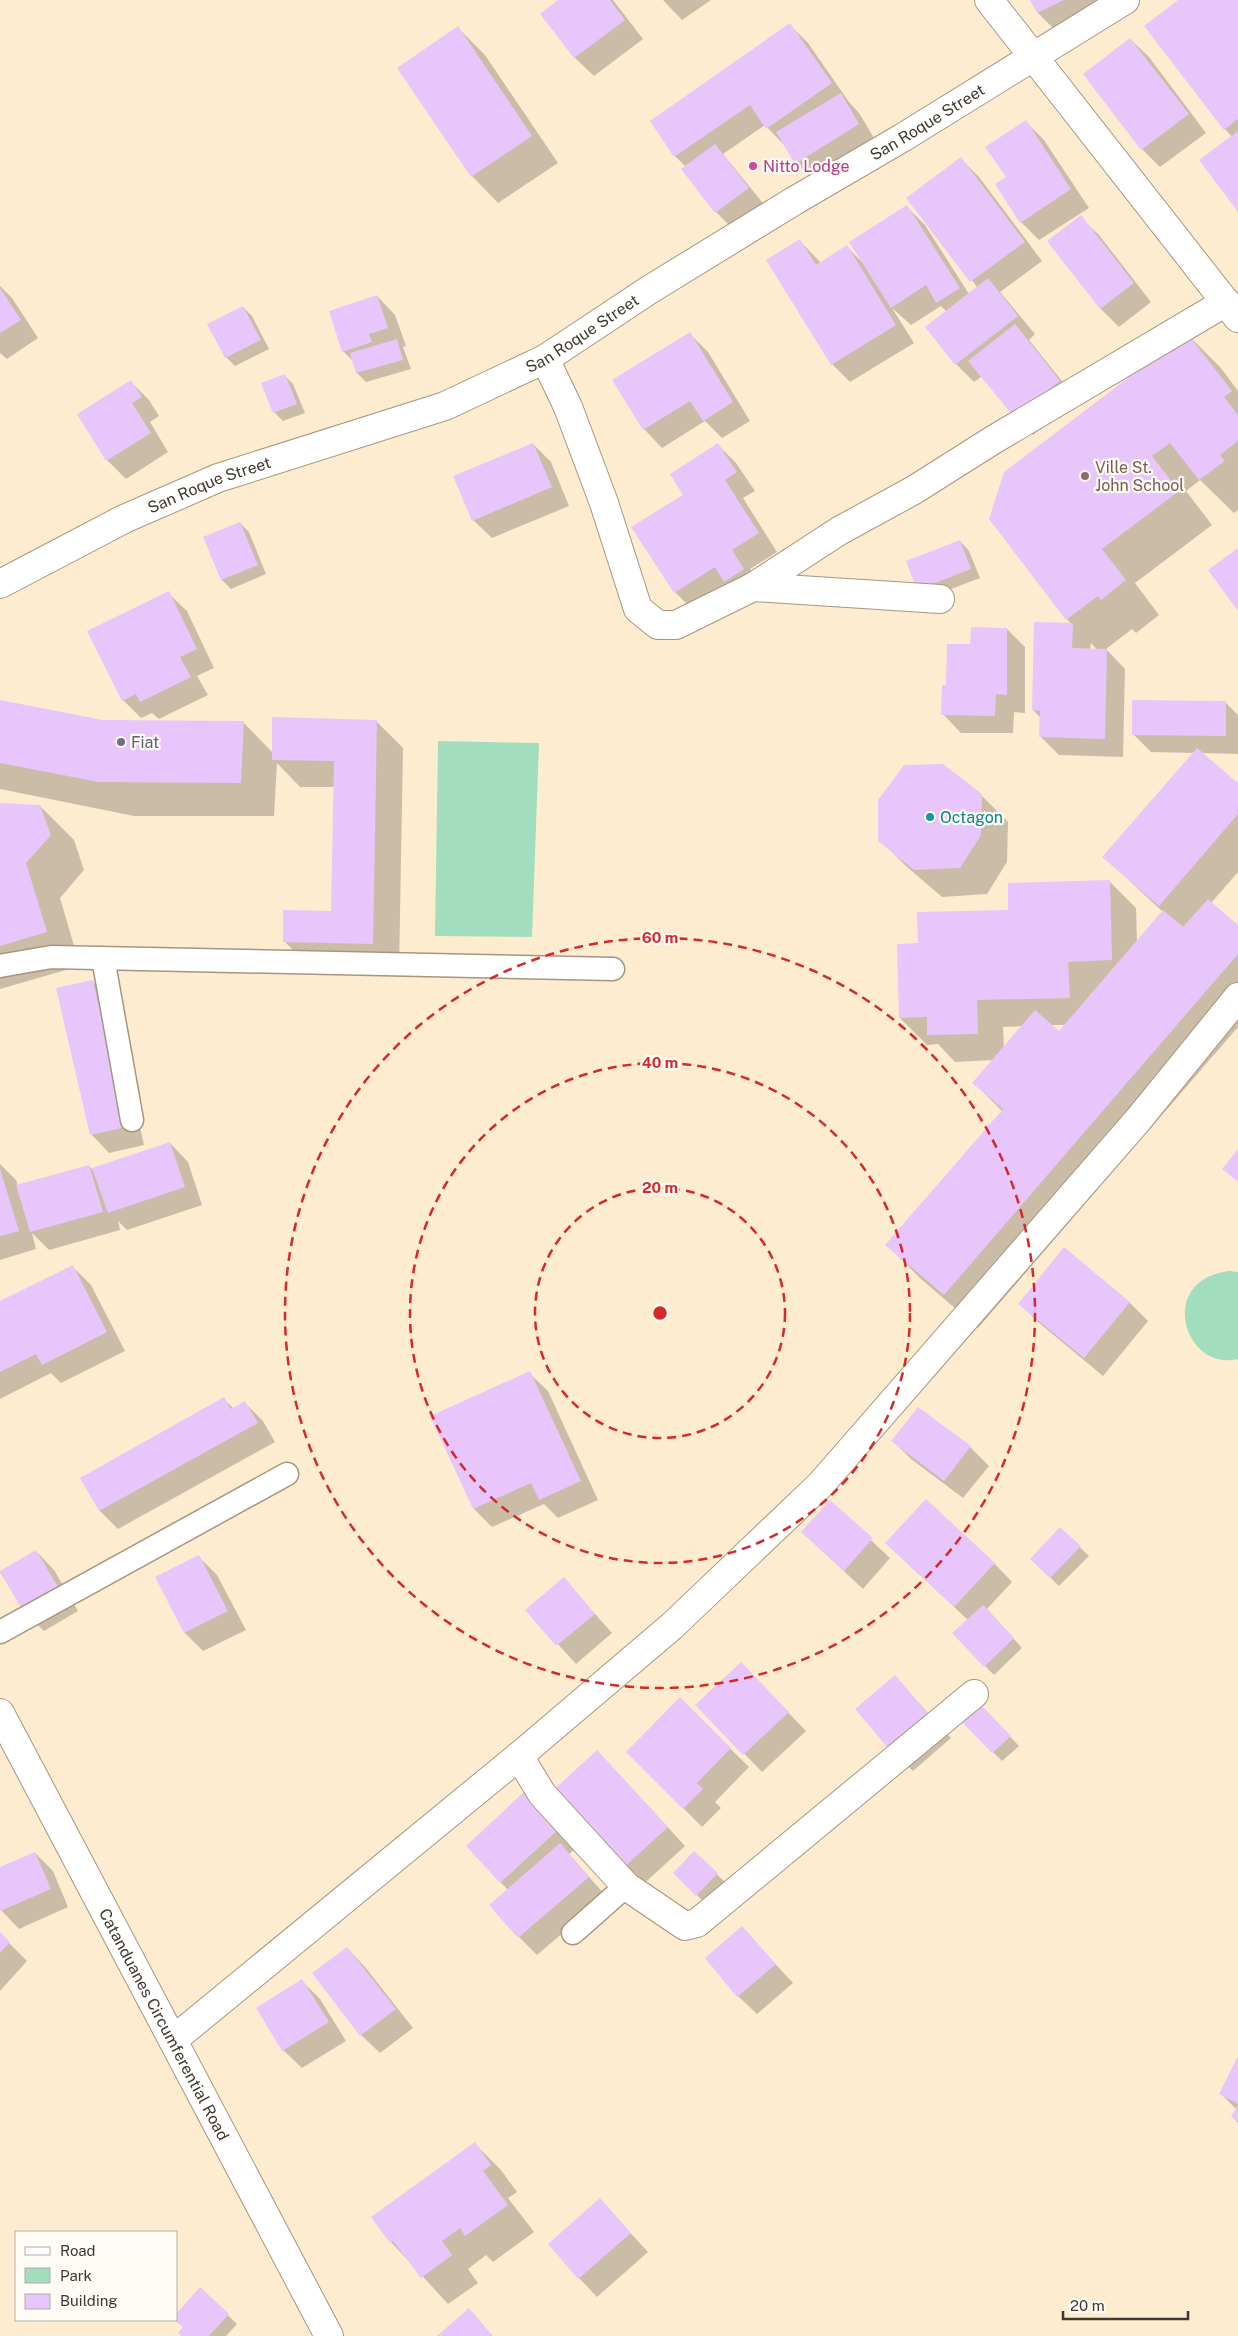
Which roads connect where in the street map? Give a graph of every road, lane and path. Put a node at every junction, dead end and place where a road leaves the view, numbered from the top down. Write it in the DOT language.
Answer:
graph roads {
  1 [pos="989,0"];
  2 [pos="1125,0"];
  3 [pos="1034,58"];
  4 [pos="1232,310"];
  5 [pos="545,359"];
  6 [pos="0,584"];
  7 [pos="752,587"];
  8 [pos="940,599"];
  9 [pos="103,958"];
  10 [pos="0,966"];
  11 [pos="613,969"];
  12 [pos="1238,997"];
  13 [pos="132,1120"];
  14 [pos="287,1474"];
  15 [pos="0,1632"];
  16 [pos="974,1694"];
  17 [pos="0,1713"];
  18 [pos="519,1756"];
  19 [pos="626,1886"];
  20 [pos="573,1934"];
  21 [pos="174,2040"];
  22 [pos="328,2336"];
  1 -- 3 [label="street"];
  2 -- 3 [label="street, San Roque Street"];
  3 -- 4 [label="street"];
  3 -- 5 [label="street, San Roque Street"];
  4 -- 7 [label="street"];
  5 -- 6 [label="street, San Roque Street"];
  5 -- 7 [label="street"];
  7 -- 8 [label="street"];
  9 -- 10 [label="lane"];
  9 -- 11 [label="lane"];
  9 -- 13 [label="lane"];
  12 -- 18 [label="street"];
  14 -- 15 [label="lane"];
  16 -- 19 [label="street"];
  17 -- 21 [label="street, Catanduanes Circumferential Road"];
  18 -- 19 [label="street"];
  18 -- 21 [label="street"];
  19 -- 20 [label="lane"];
  21 -- 22 [label="street, Catanduanes Circumferential Road"];
}
